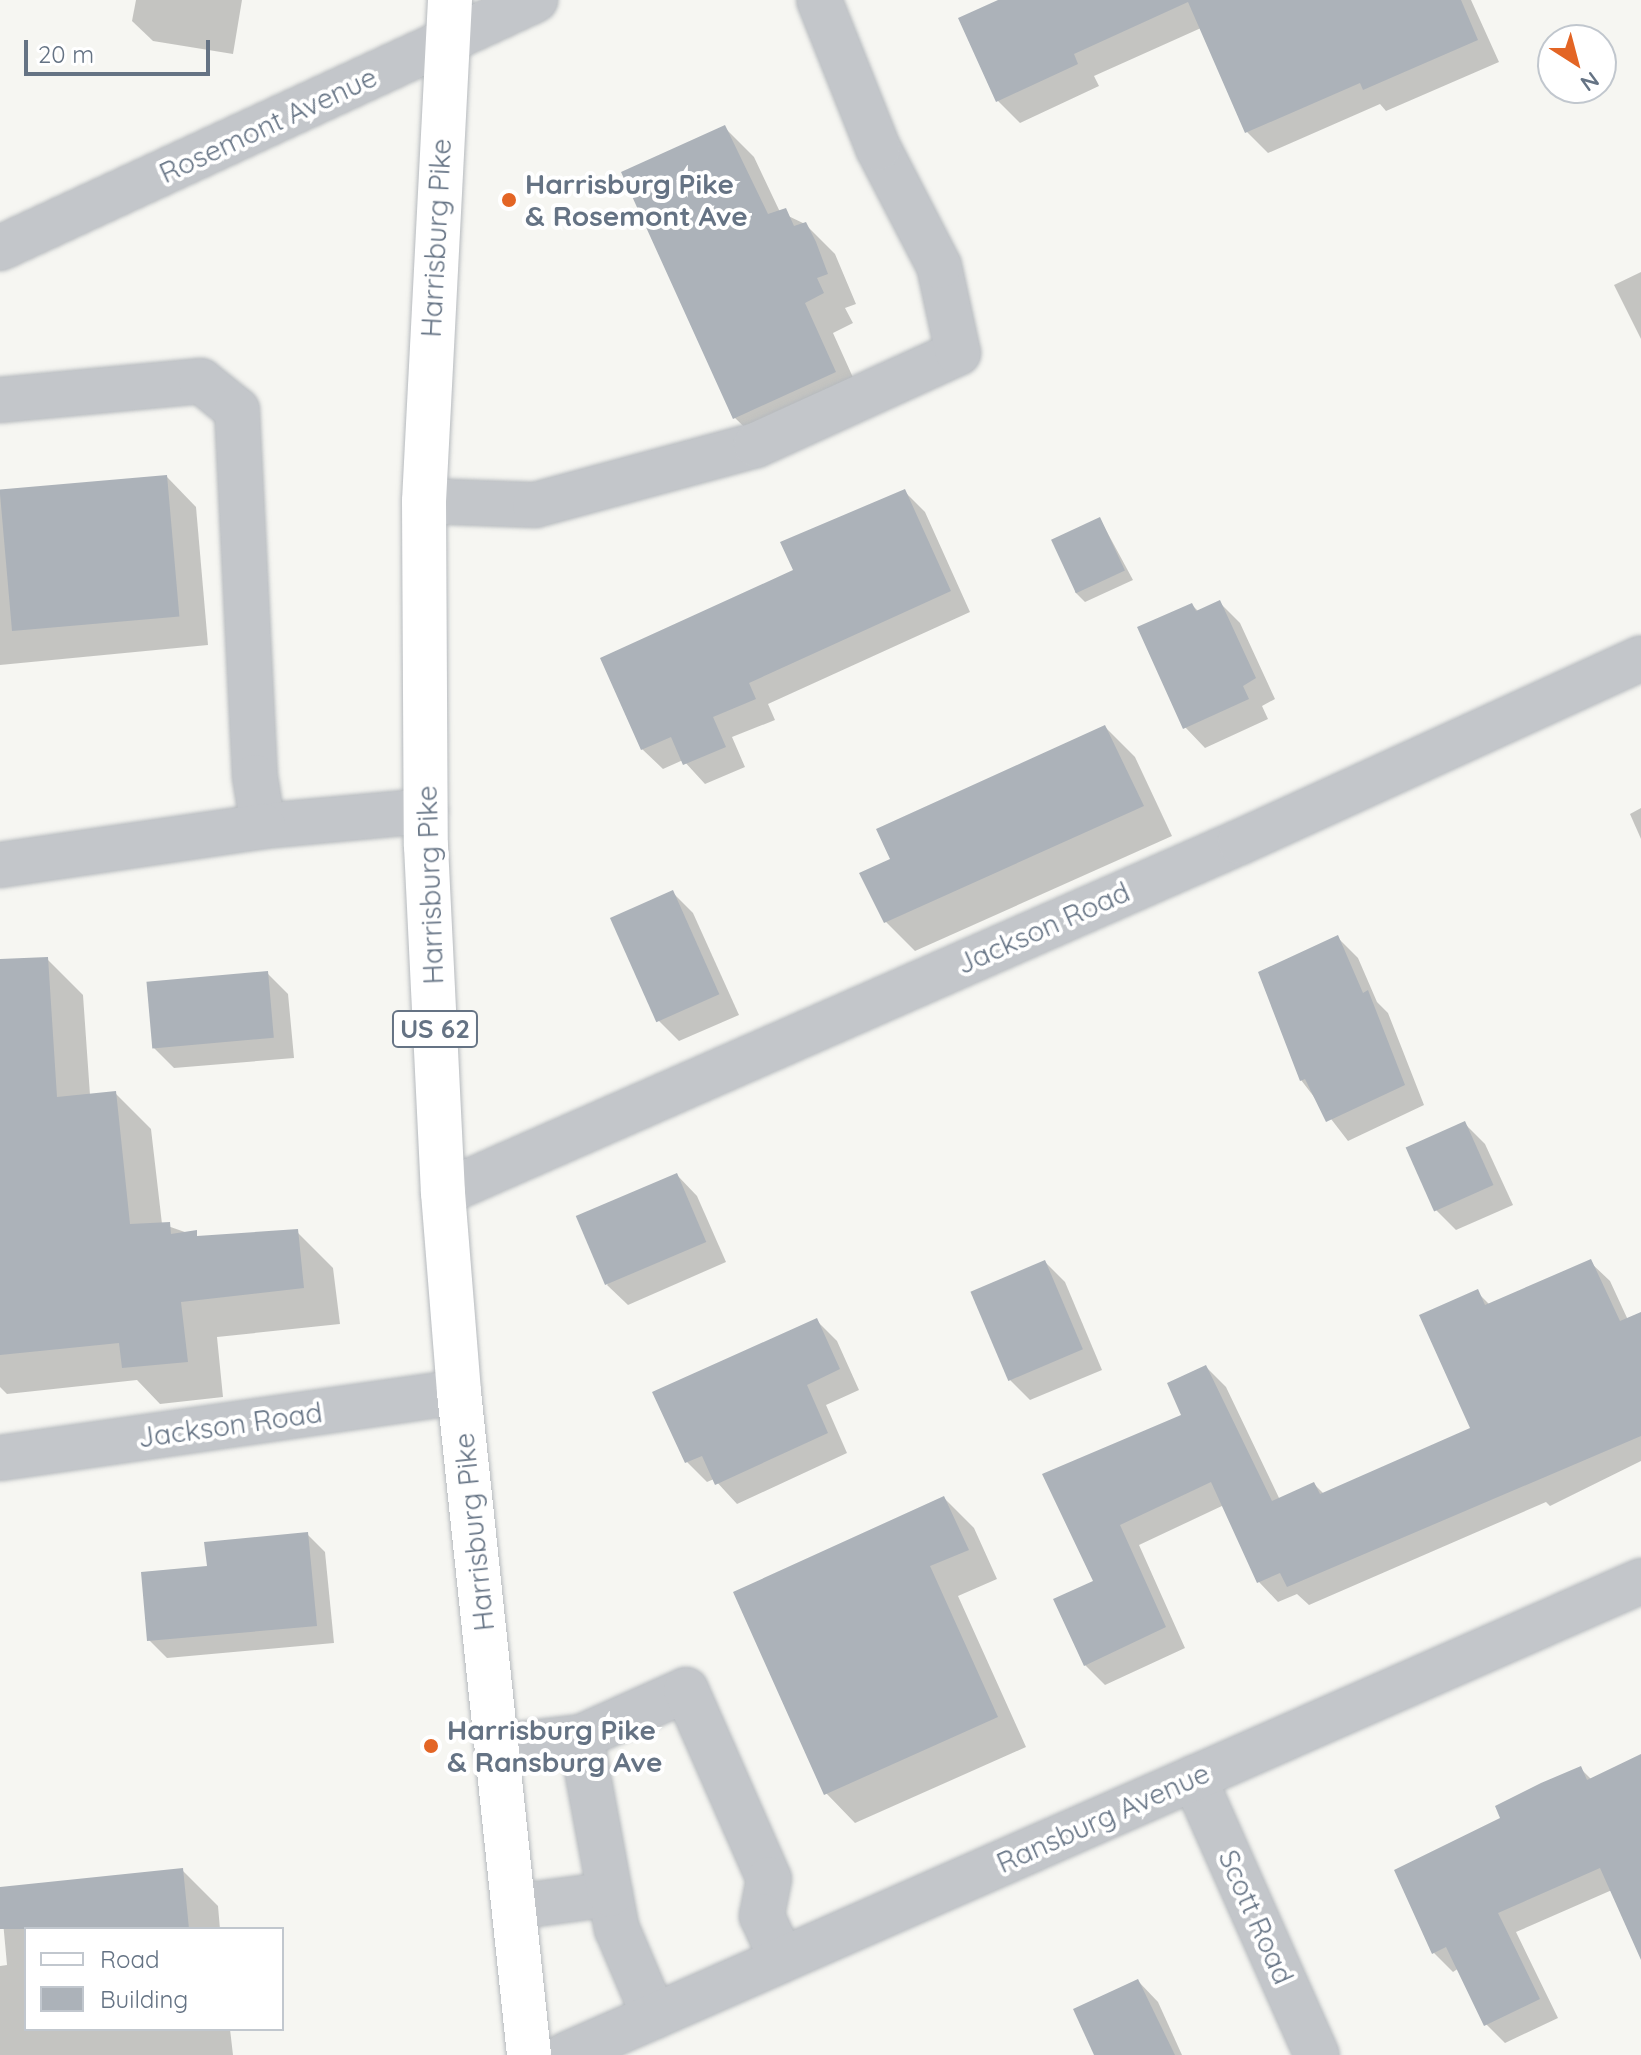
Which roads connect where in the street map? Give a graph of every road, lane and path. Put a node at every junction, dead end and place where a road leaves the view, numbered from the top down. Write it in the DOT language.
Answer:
graph roads {
  1 [pos="450,0"];
  2 [pos="535,0"];
  3 [pos="819,0"];
  4 [pos="445,43"];
  5 [pos="0,248"];
  6 [pos="0,400"];
  7 [pos="424,501"];
  8 [pos="1641,658"];
  9 [pos="426,811"];
  10 [pos="263,826"];
  11 [pos="0,865"];
  12 [pos="443,1193"];
  13 [pos="459,1392"];
  14 [pos="0,1458"];
  15 [pos="1641,1581"];
  16 [pos="581,1737"];
  17 [pos="497,1747"];
  18 [pos="1194,1778"];
  19 [pos="610,1894"];
  20 [pos="514,1907"];
  21 [pos="782,1960"];
  22 [pos="654,2016"];
  23 [pos="529,2055"];
  24 [pos="566,2055"];
  25 [pos="1317,2055"];
  1 -- 4 [label="main road, Harrisburg Pike / US 62"];
  2 -- 4 [label="street, Rosemont Avenue"];
  3 -- 7 [label="street"];
  4 -- 5 [label="street, Rosemont Avenue"];
  4 -- 7 [label="main road, Harrisburg Pike / US 62"];
  6 -- 10 [label="street"];
  7 -- 9 [label="main road, Harrisburg Pike / US 62"];
  8 -- 12 [label="street, Jackson Road"];
  9 -- 10 [label="street"];
  9 -- 12 [label="main road, Harrisburg Pike / US 62"];
  10 -- 11 [label="street"];
  12 -- 13 [label="main road, Harrisburg Pike / US 62"];
  13 -- 14 [label="street, Jackson Road"];
  13 -- 17 [label="main road, Harrisburg Pike / US 62"];
  15 -- 18 [label="street, Ransburg Avenue"];
  16 -- 17 [label="street"];
  16 -- 19 [label="street"];
  16 -- 21 [label="street"];
  17 -- 20 [label="main road, Harrisburg Pike / US 62"];
  18 -- 21 [label="street, Ransburg Avenue"];
  18 -- 25 [label="street, Scott Road"];
  19 -- 20 [label="street"];
  19 -- 22 [label="street"];
  20 -- 23 [label="main road, Harrisburg Pike / US 62"];
  21 -- 22 [label="street, Ransburg Avenue"];
  22 -- 24 [label="street, Ransburg Avenue"];
}
